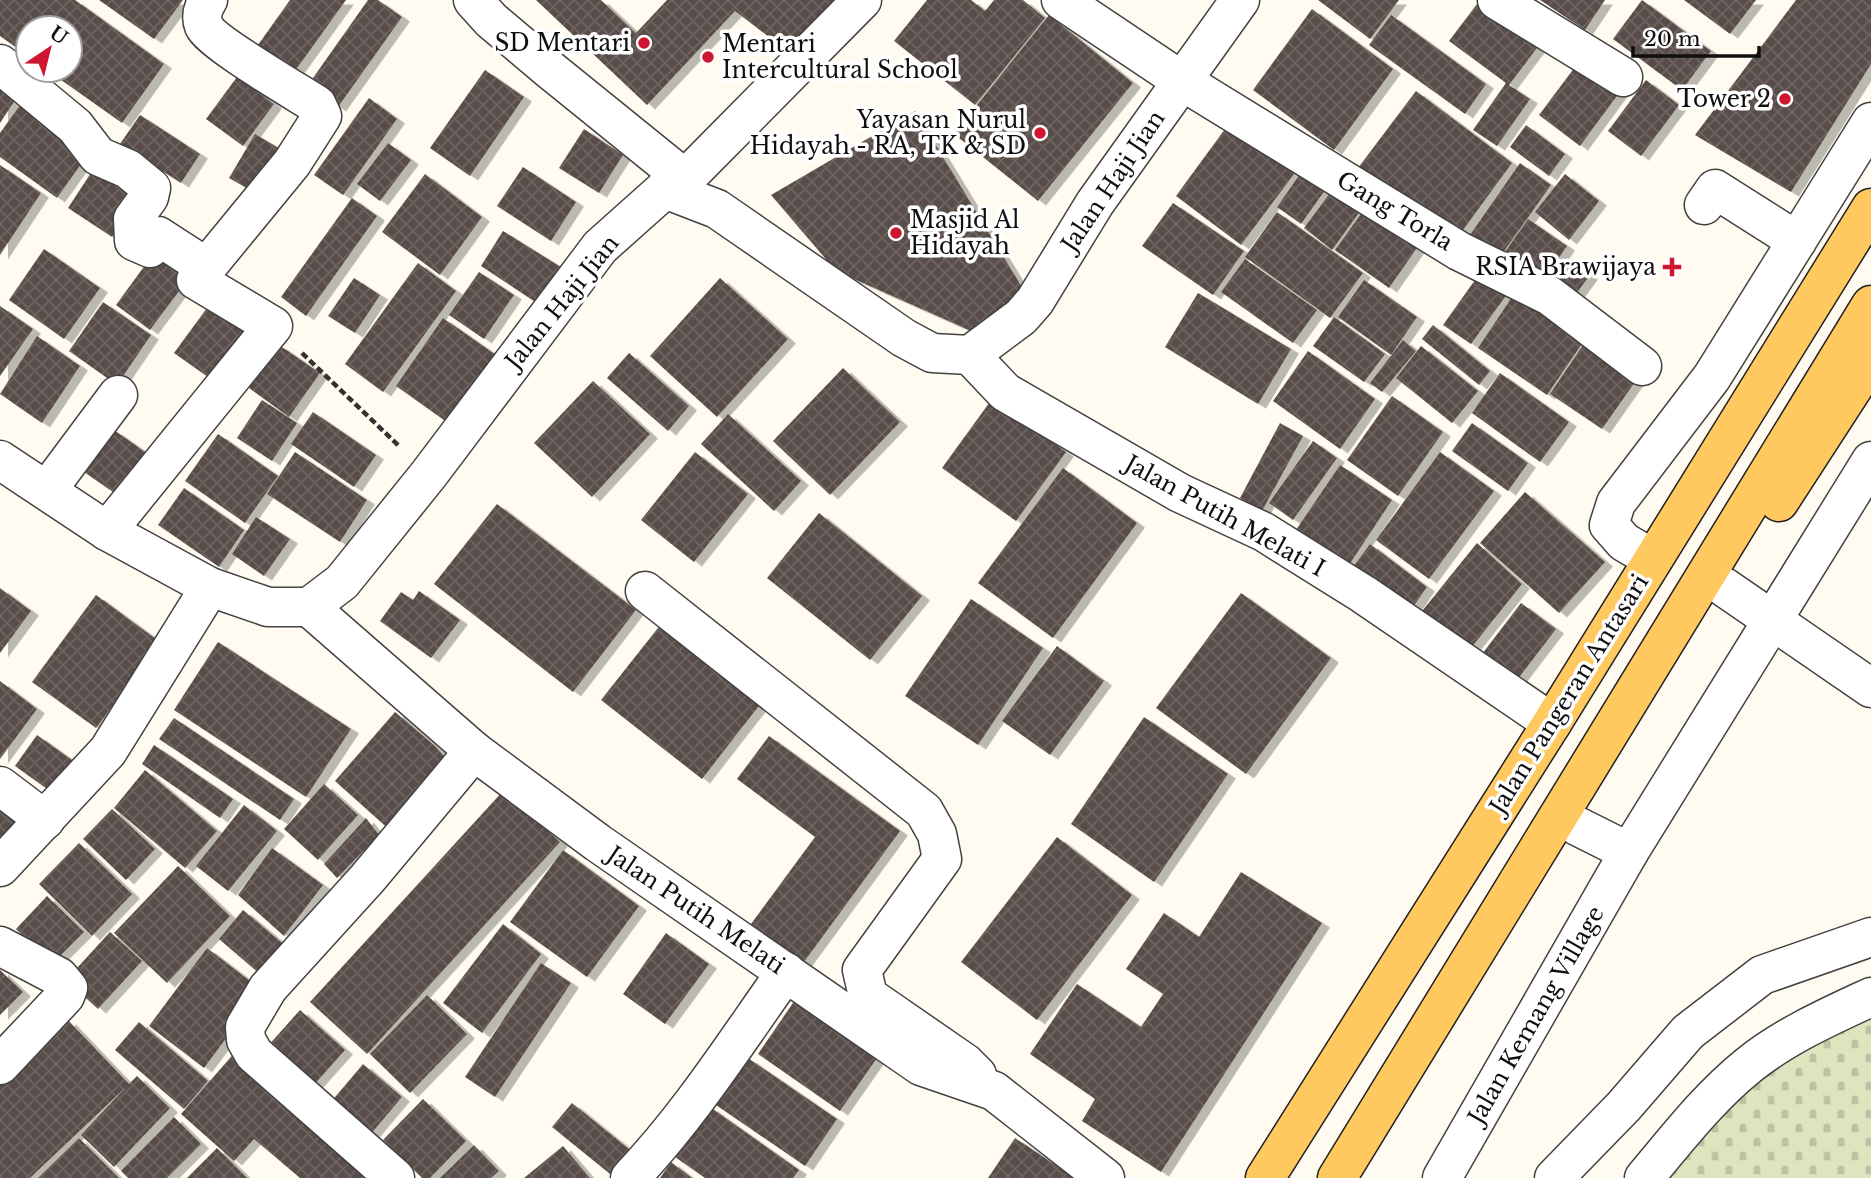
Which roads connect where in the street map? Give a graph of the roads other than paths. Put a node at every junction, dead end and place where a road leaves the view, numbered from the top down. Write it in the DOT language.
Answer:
graph roads {
  1 [pos="208,0"];
  2 [pos="473,0"];
  3 [pos="862,0"];
  4 [pos="1061,0"];
  5 [pos="1240,0"];
  6 [pos="1497,0"];
  7 [pos="0,64"];
  8 [pos="1623,77"];
  9 [pos="1182,81"];
  10 [pos="1871,122"];
  11 [pos="675,184"];
  12 [pos="1704,205"];
  13 [pos="1871,208"];
  14 [pos="1871,233"];
  15 [pos="1797,241"];
  16 [pos="206,267"];
  17 [pos="1871,305"];
  18 [pos="970,355"];
  19 [pos="1871,360"];
  20 [pos="1642,366"];
  21 [pos="118,396"];
  22 [pos="0,460"];
  23 [pos="1871,461"];
  24 [pos="48,489"];
  25 [pos="107,531"];
  26 [pos="1653,559"];
  27 [pos="210,587"];
  28 [pos="1724,587"];
  29 [pos="645,591"];
  30 [pos="309,607"];
  31 [pos="1771,619"];
  32 [pos="1871,688"];
  33 [pos="1552,723"];
  34 [pos="474,751"];
  35 [pos="0,786"];
  36 [pos="45,820"];
  37 [pos="1577,826"];
  38 [pos="1629,852"];
  39 [pos="0,867"];
  40 [pos="1871,937"];
  41 [pos="0,946"];
  42 [pos="786,972"];
  43 [pos="1871,997"];
  44 [pos="0,1065"];
  45 [pos="994,1091"];
  46 [pos="395,1178"];
  47 [pos="630,1178"];
  48 [pos="1105,1178"];
  49 [pos="1265,1178"];
  50 [pos="1286,1178"];
  51 [pos="1337,1178"];
  52 [pos="1360,1178"];
  53 [pos="1442,1178"];
  54 [pos="1553,1178"];
  55 [pos="1644,1178"];
  1 -- 16 [label="street"];
  2 -- 11 [label="street"];
  3 -- 11 [label="street, Jalan Haji Jian"];
  4 -- 9 [label="street, Gang Torla"];
  5 -- 9 [label="street, Jalan Haji Jian"];
  6 -- 8 [label="street"];
  7 -- 16 [label="street"];
  9 -- 18 [label="street, Jalan Haji Jian"];
  9 -- 20 [label="street, Gang Torla"];
  10 -- 15 [label="street"];
  11 -- 18 [label="street"];
  11 -- 30 [label="street, Jalan Haji Jian"];
  12 -- 15 [label="street"];
  13 -- 26 [label="main road, Jalan Pangeran Antasari"];
  14 -- 50 [label="main road"];
  15 -- 26 [label="street"];
  16 -- 25 [label="street"];
  17 -- 51 [label="main road"];
  18 -- 33 [label="street, Jalan Putih Melati I"];
  19 -- 28 [label="main road"];
  21 -- 24 [label="street"];
  22 -- 24 [label="street"];
  23 -- 31 [label="street, Jalan Kemang Village"];
  24 -- 25 [label="street"];
  25 -- 27 [label="street"];
  26 -- 33 [label="main road, Jalan Pangeran Antasari"];
  27 -- 30 [label="street"];
  27 -- 36 [label="street"];
  28 -- 31 [label="street"];
  28 -- 37 [label="main road"];
  29 -- 45 [label="street"];
  30 -- 34 [label="street, Jalan Putih Melati"];
  31 -- 32 [label="street"];
  31 -- 38 [label="street, Jalan Kemang Village"];
  33 -- 49 [label="main road, Jalan Pangeran Antasari"];
  34 -- 42 [label="street, Jalan Putih Melati"];
  34 -- 46 [label="street"];
  35 -- 36 [label="street"];
  36 -- 39 [label="street"];
  37 -- 38 [label="street"];
  37 -- 52 [label="main road"];
  38 -- 53 [label="street, Jalan Kemang Village"];
  40 -- 54 [label="street"];
  41 -- 44 [label="street"];
  42 -- 45 [label="street, Jalan Putih Melati"];
  42 -- 47 [label="street"];
  43 -- 55 [label="street"];
  45 -- 48 [label="street, Jalan Putih Melati"];
}
